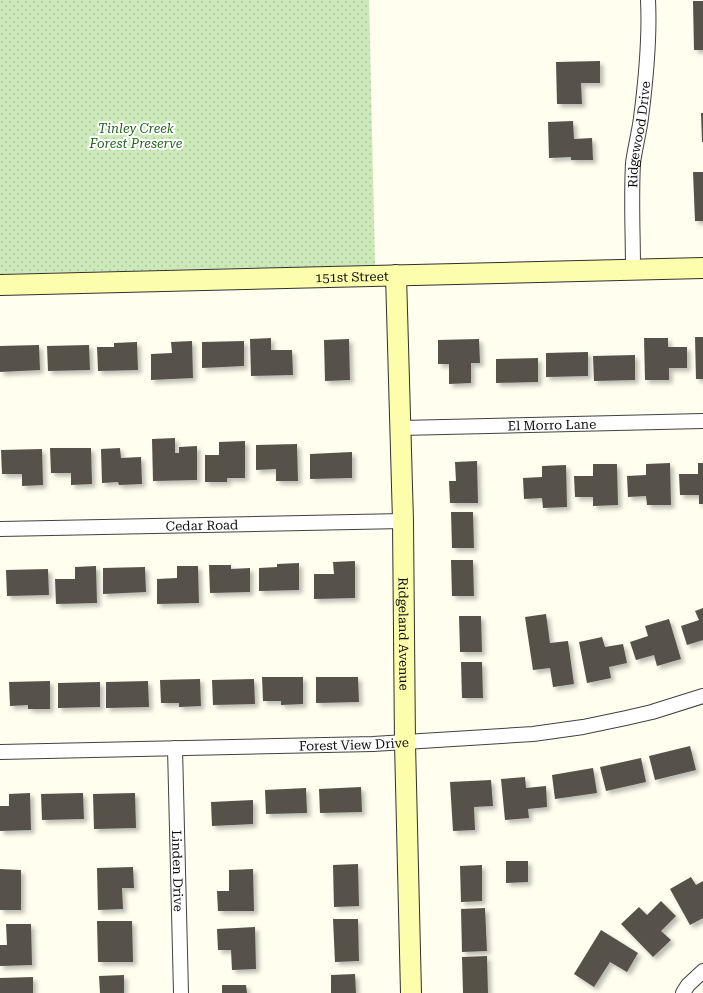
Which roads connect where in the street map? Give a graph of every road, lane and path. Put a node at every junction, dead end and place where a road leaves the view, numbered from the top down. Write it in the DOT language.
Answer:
graph roads {
  1 [pos="648,0"];
  2 [pos="703,268"];
  3 [pos="633,270"];
  4 [pos="396,275"];
  5 [pos="0,285"];
  6 [pos="703,421"];
  7 [pos="400,428"];
  8 [pos="403,521"];
  9 [pos="0,529"];
  10 [pos="703,696"];
  11 [pos="405,743"];
  12 [pos="175,748"];
  13 [pos="0,752"];
  14 [pos="703,970"];
  15 [pos="180,993"];
  16 [pos="412,993"];
  17 [pos="683,993"];
  1 -- 3 [label="street, Ridgewood Drive"];
  2 -- 3 [label="street, 151st Street"];
  3 -- 4 [label="street, 151st Street"];
  4 -- 5 [label="street, 151st Street"];
  4 -- 7 [label="street, Ridgeland Avenue"];
  6 -- 7 [label="street, El Morro Lane"];
  7 -- 8 [label="street, Ridgeland Avenue"];
  8 -- 9 [label="street, Cedar Road"];
  8 -- 11 [label="street, Ridgeland Avenue"];
  10 -- 11 [label="street, Forest View Drive"];
  11 -- 12 [label="street, Forest View Drive"];
  11 -- 16 [label="street, Ridgeland Avenue"];
  12 -- 13 [label="street, Forest View Drive"];
  12 -- 15 [label="street, Linden Drive"];
  14 -- 17 [label="street"];
}
